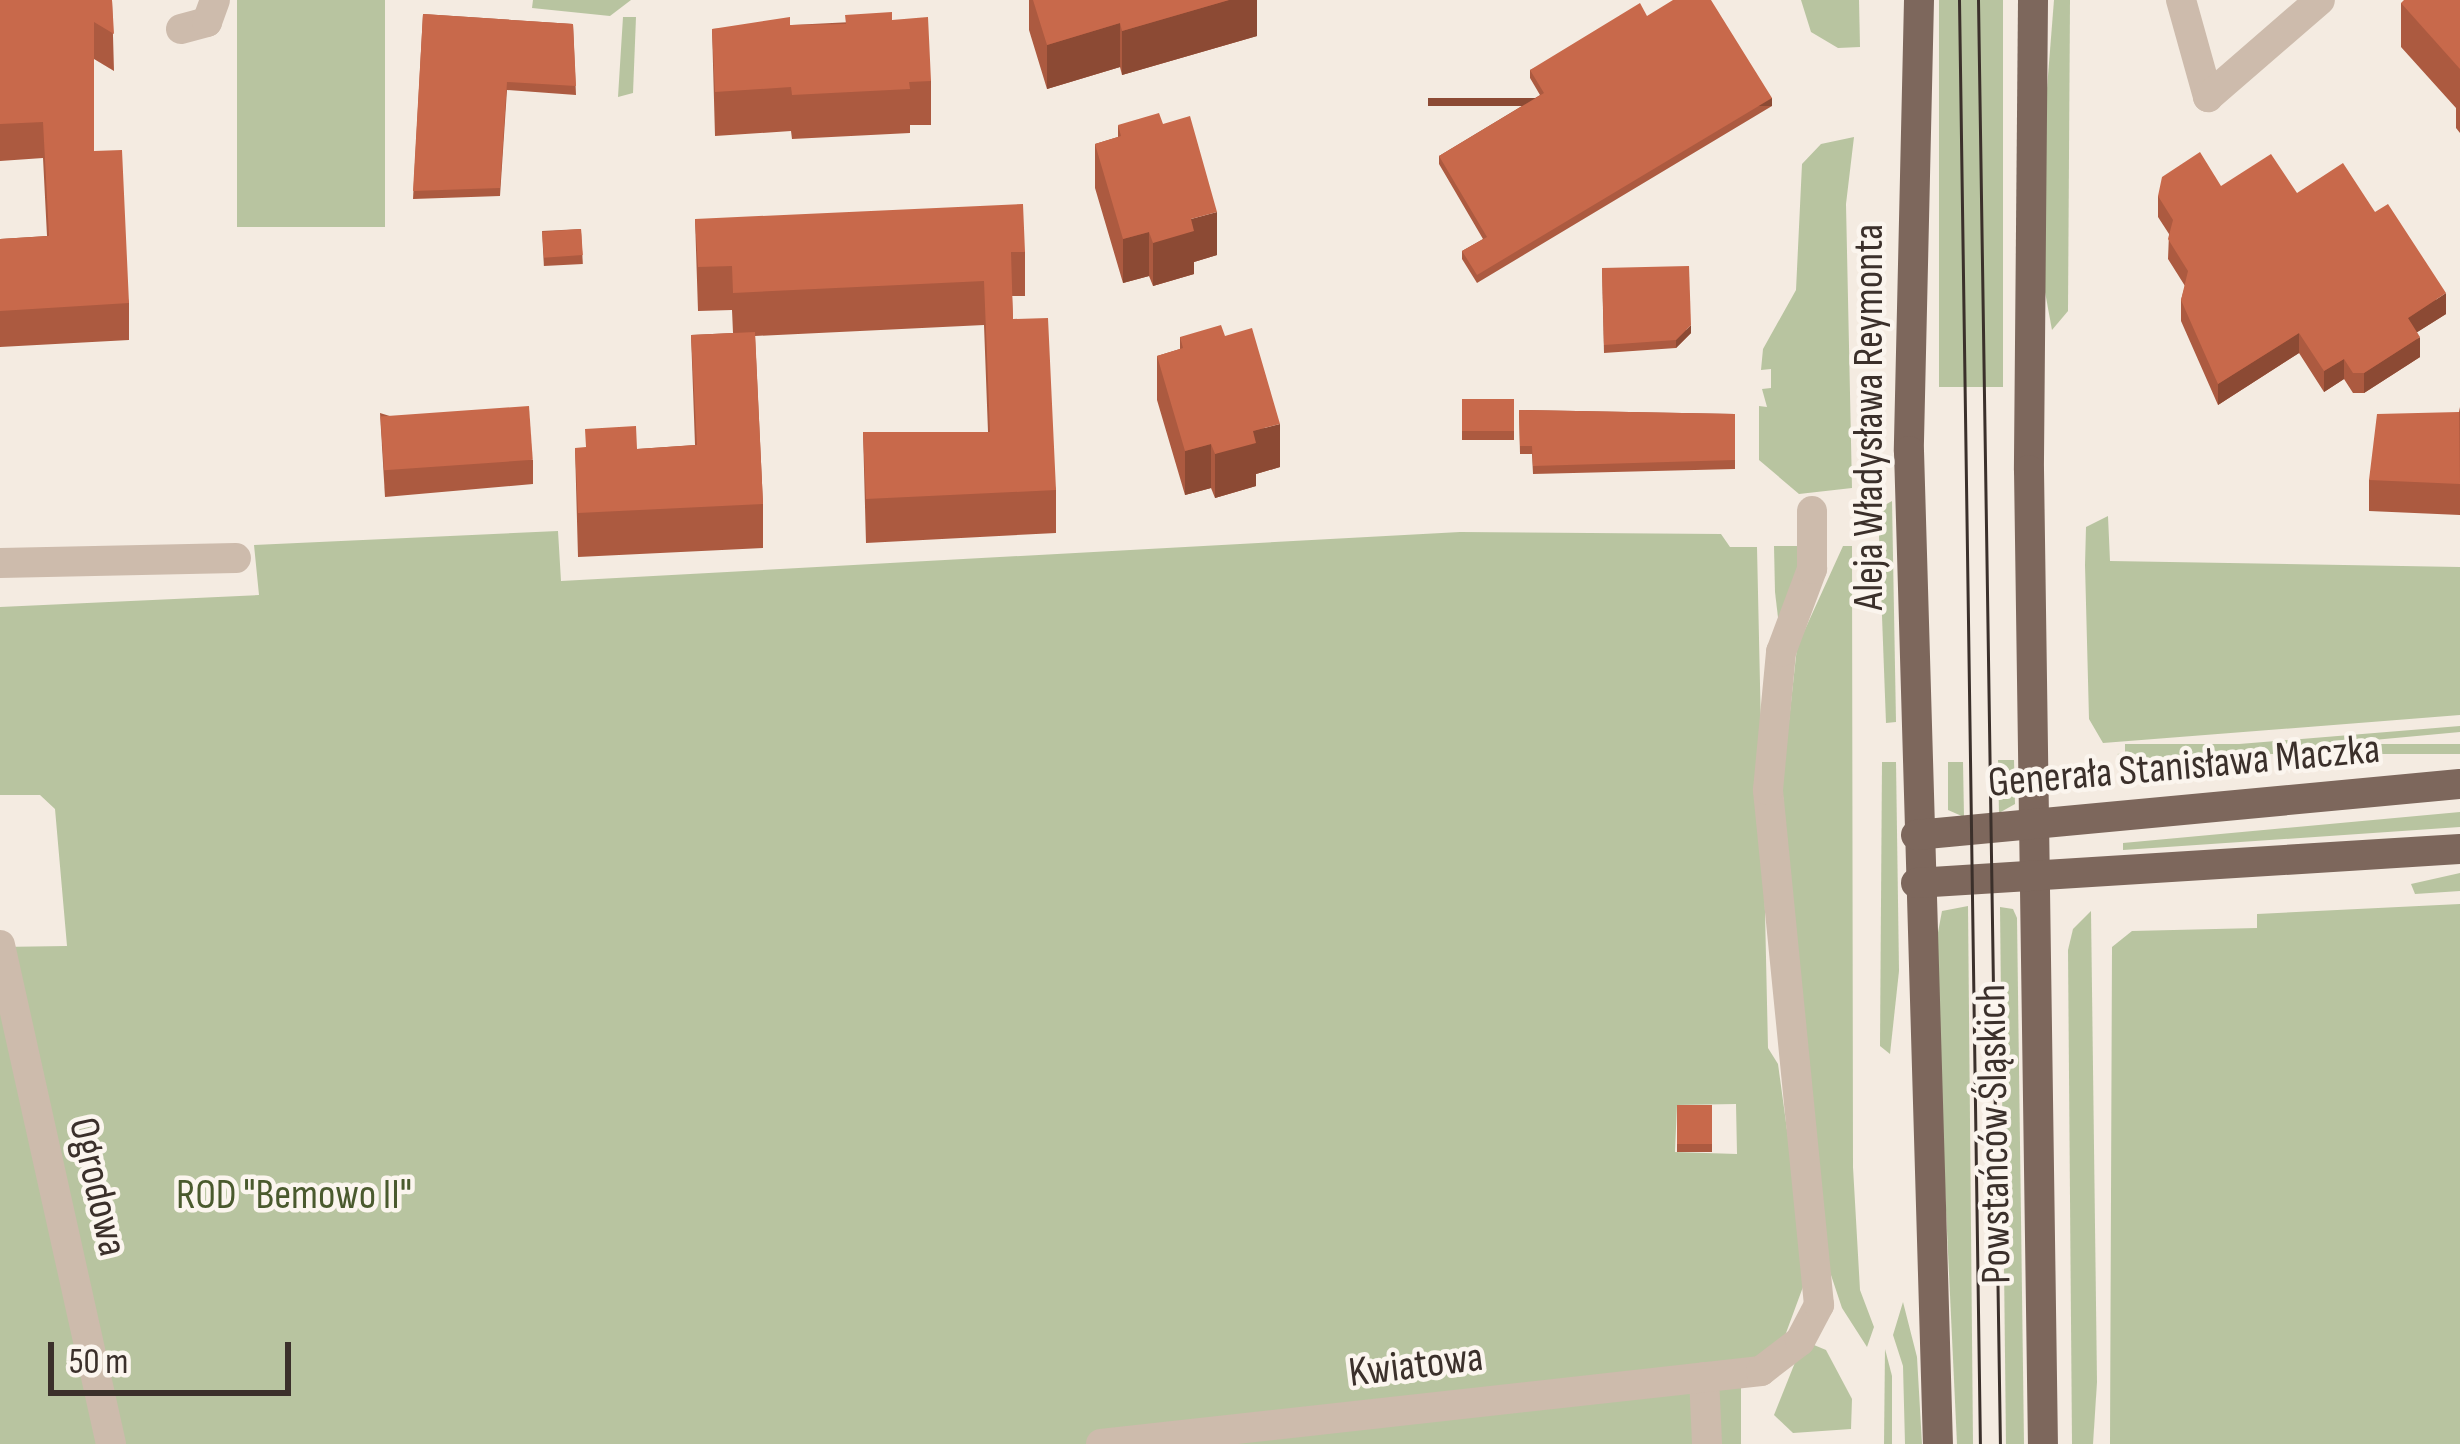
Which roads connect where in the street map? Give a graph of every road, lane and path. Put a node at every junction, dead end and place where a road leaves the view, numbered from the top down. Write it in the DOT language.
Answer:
graph roads {
  1 [pos="215,0"];
  2 [pos="1919,0"];
  3 [pos="2033,0"];
  4 [pos="2181,0"];
  5 [pos="2320,0"];
  6 [pos="181,29"];
  7 [pos="1812,511"];
  8 [pos="236,558"];
  9 [pos="0,563"];
  10 [pos="2460,784"];
  11 [pos="2033,823"];
  12 [pos="1916,835"];
  13 [pos="2460,849"];
  14 [pos="2033,877"];
  15 [pos="1916,883"];
  16 [pos="0,946"];
  17 [pos="1704,1377"];
  18 [pos="111,1444"];
  19 [pos="1101,1444"];
  20 [pos="1707,1444"];
  21 [pos="1939,1444"];
  22 [pos="2043,1444"];
  1 -- 6 [label="street"];
  2 -- 12 [label="main road, Aleja Władysława Reymonta"];
  3 -- 11 [label="main road"];
  4 -- 5 [label="street"];
  7 -- 17 [label="street, Kwiatowa"];
  8 -- 9 [label="street"];
  10 -- 11 [label="main road, Generała Stanisława Maczka"];
  11 -- 12 [label="main road, Generała Stanisława Maczka"];
  11 -- 14 [label="main road, Powstańców Śląskich"];
  12 -- 15 [label="main road, Powstańców Śląskich"];
  13 -- 14 [label="main road"];
  14 -- 15 [label="main road"];
  14 -- 22 [label="main road, Powstańców Śląskich"];
  15 -- 21 [label="main road, Powstańców Śląskich"];
  16 -- 18 [label="street, Ogrodowa"];
  17 -- 19 [label="street, Kwiatowa"];
  17 -- 20 [label="street"];
}
